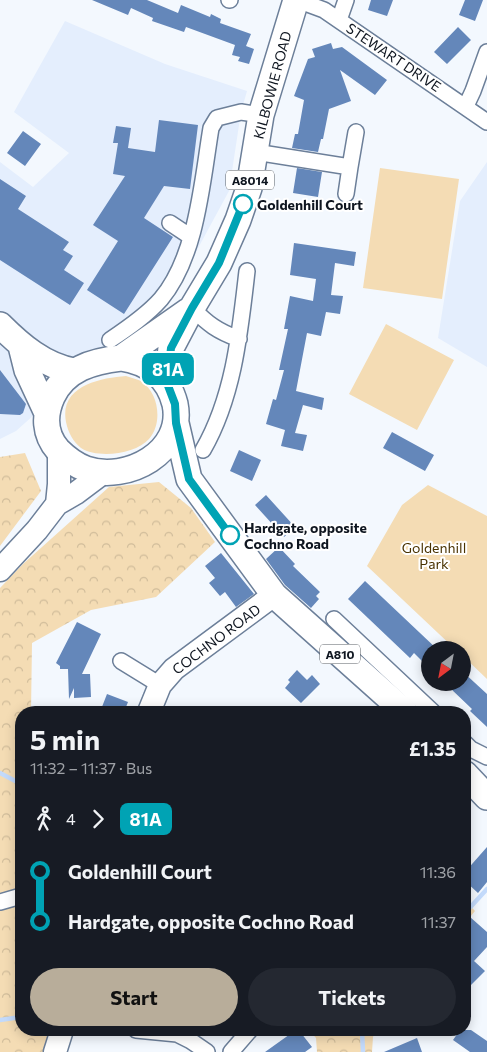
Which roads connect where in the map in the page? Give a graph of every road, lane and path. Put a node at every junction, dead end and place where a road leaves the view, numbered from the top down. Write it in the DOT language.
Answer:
graph roads {
  1 [pos="297,0"];
  2 [pos="346,0"];
  3 [pos="339,20"];
  4 [pos="487,52"];
  5 [pos="466,106"];
  6 [pos="261,115"];
  7 [pos="487,122"];
  8 [pos="356,132"];
  9 [pos="255,152"];
  10 [pos="350,167"];
  11 [pos="346,194"];
  12 [pos="170,223"];
  13 [pos="191,237"];
  14 [pos="247,271"];
  15 [pos="192,308"];
  16 [pos="0,324"];
  17 [pos="239,339"];
  18 [pos="21,346"];
  19 [pos="116,349"];
  20 [pos="74,371"];
  21 [pos="167,383"];
  22 [pos="47,413"];
  23 [pos="176,423"];
  24 [pos="203,450"];
  25 [pos="59,451"];
  26 [pos="153,458"];
  27 [pos="104,472"];
  28 [pos="189,479"];
  29 [pos="57,504"];
  30 [pos="0,570"];
  31 [pos="274,596"];
  32 [pos="334,619"];
  33 [pos="121,661"];
  34 [pos="160,685"];
  35 [pos="151,706"];
  36 [pos="398,706"];
  37 [pos="427,706"];
  38 [pos="471,749"];
  39 [pos="487,757"];
  40 [pos="471,780"];
  41 [pos="487,797"];
  42 [pos="15,898"];
  43 [pos="0,902"];
  44 [pos="60,1036"];
  45 [pos="182,1036"];
  46 [pos="245,1036"];
  47 [pos="55,1052"];
  48 [pos="208,1052"];
  49 [pos="231,1052"];
  1 -- 3 [label="street, STEWART DRIVE"];
  1 -- 6 [label="main road, KILBOWIE ROAD / A8014"];
  2 -- 3 [label="street"];
  3 -- 5 [label="street, STEWART DRIVE"];
  4 -- 5 [label="street"];
  5 -- 7 [label="street, STEWART DRIVE"];
  6 -- 9 [label="main road, KILBOWIE ROAD / A8014"];
  6 -- 13 [label="street"];
  8 -- 10 [label="street"];
  9 -- 10 [label="street"];
  9 -- 15 [label="main road, KILBOWIE ROAD / A8014"];
  10 -- 11 [label="street"];
  12 -- 13 [label="street"];
  13 -- 19 [label="street"];
  14 -- 17 [label="street"];
  15 -- 17 [label="street"];
  15 -- 19 [label="main road, KILBOWIE ROAD / A8014"];
  15 -- 21 [label="main road, KILBOWIE ROAD / A8014"];
  16 -- 18 [label="main road, A810"];
  17 -- 24 [label="street"];
  18 -- 20 [label="main road, A810"];
  18 -- 22 [label="main road, A810"];
  19 -- 20 [label="main road, A810"];
  19 -- 21 [label="main road, A810"];
  20 -- 22 [label="main road, A810"];
  21 -- 23 [label="main road, A810"];
  22 -- 25 [label="main road, A810"];
  23 -- 26 [label="main road, A810"];
  23 -- 28 [label="main road, A810"];
  25 -- 27 [label="main road, A810"];
  25 -- 29 [label="street"];
  26 -- 27 [label="main road, A810"];
  26 -- 28 [label="main road, A810"];
  27 -- 29 [label="street"];
  28 -- 31 [label="main road, A810"];
  29 -- 30 [label="street"];
  31 -- 34 [label="street, COCHNO ROAD"];
  31 -- 36 [label="main road, A810"];
  32 -- 37 [label="street"];
  33 -- 34 [label="street"];
  34 -- 35 [label="street, COCHNO ROAD"];
  38 -- 39 [label="street"];
  40 -- 41 [label="main road"];
  42 -- 43 [label="street"];
  44 -- 47 [label="street"];
  45 -- 48 [label="street"];
  46 -- 49 [label="street"];
}
